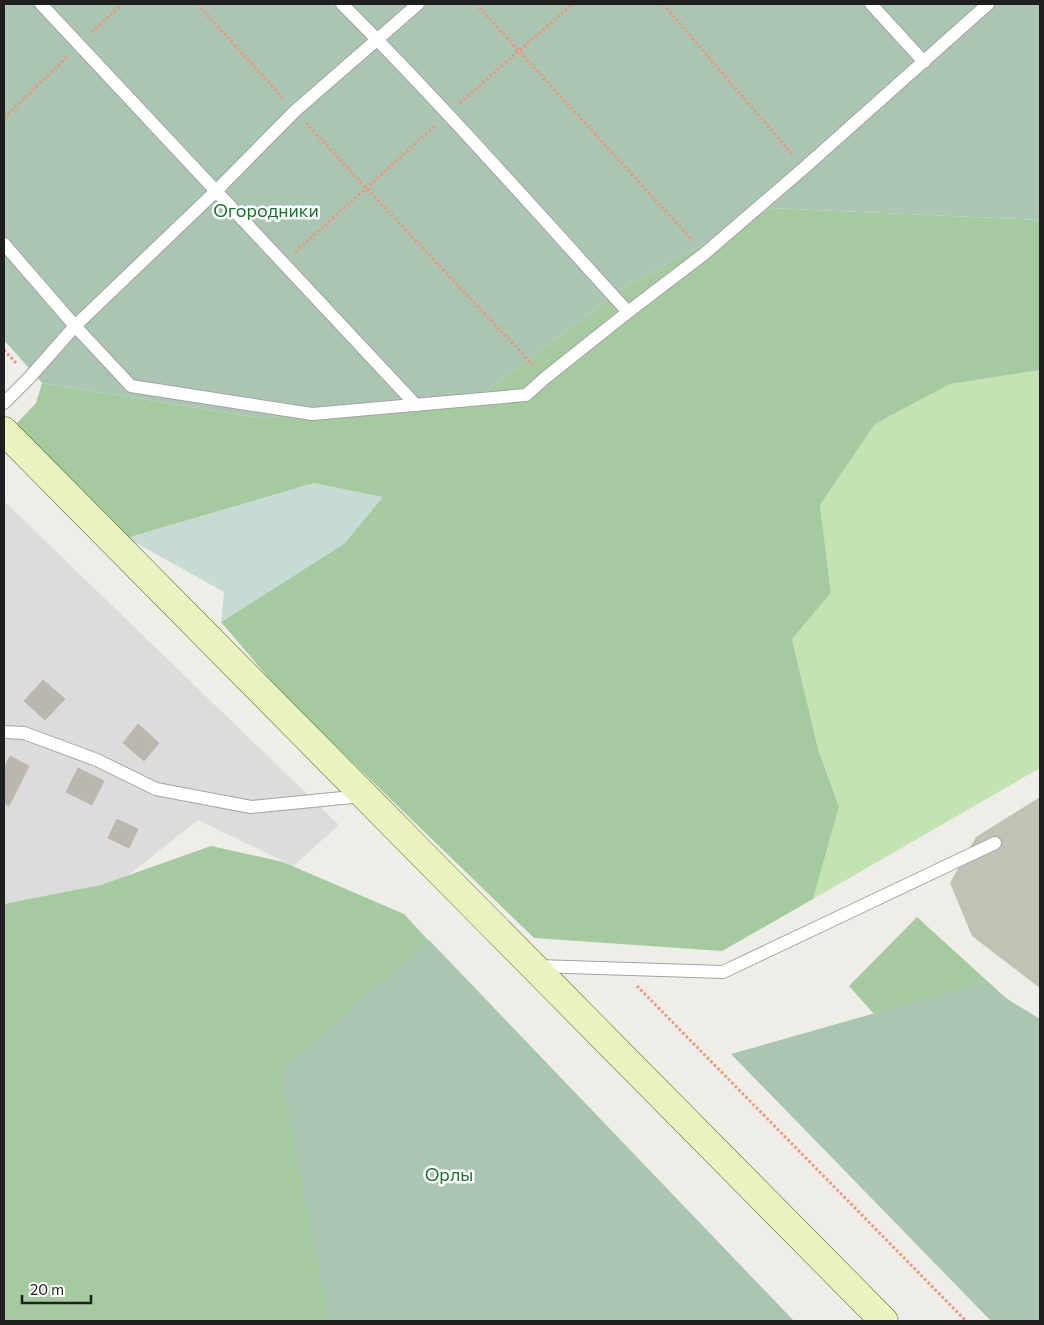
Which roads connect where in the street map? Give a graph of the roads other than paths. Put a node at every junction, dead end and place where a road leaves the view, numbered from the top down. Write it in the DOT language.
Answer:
graph roads {
  1 [pos="41,4"];
  2 [pos="342,4"];
  3 [pos="418,4"];
  4 [pos="871,4"];
  5 [pos="988,4"];
  6 [pos="377,38"];
  7 [pos="924,62"];
  8 [pos="216,191"];
  9 [pos="4,244"];
  10 [pos="628,312"];
  11 [pos="75,326"];
  12 [pos="4,403"];
  13 [pos="416,405"];
  14 [pos="4,431"];
  15 [pos="4,732"];
  16 [pos="364,796"];
  17 [pos="995,843"];
  18 [pos="533,966"];
  19 [pos="884,1321"];
  1 -- 8 [label="lane"];
  2 -- 6 [label="lane"];
  3 -- 6 [label="lane"];
  4 -- 7 [label="lane"];
  5 -- 7 [label="lane"];
  6 -- 8 [label="lane"];
  6 -- 10 [label="lane"];
  7 -- 10 [label="lane"];
  8 -- 11 [label="lane"];
  8 -- 13 [label="lane"];
  9 -- 11 [label="lane"];
  10 -- 13 [label="lane"];
  11 -- 12 [label="lane"];
  11 -- 13 [label="lane"];
  14 -- 16 [label="main road"];
  15 -- 16 [label="lane"];
  16 -- 18 [label="main road"];
  17 -- 18 [label="lane"];
  18 -- 19 [label="main road"];
}
